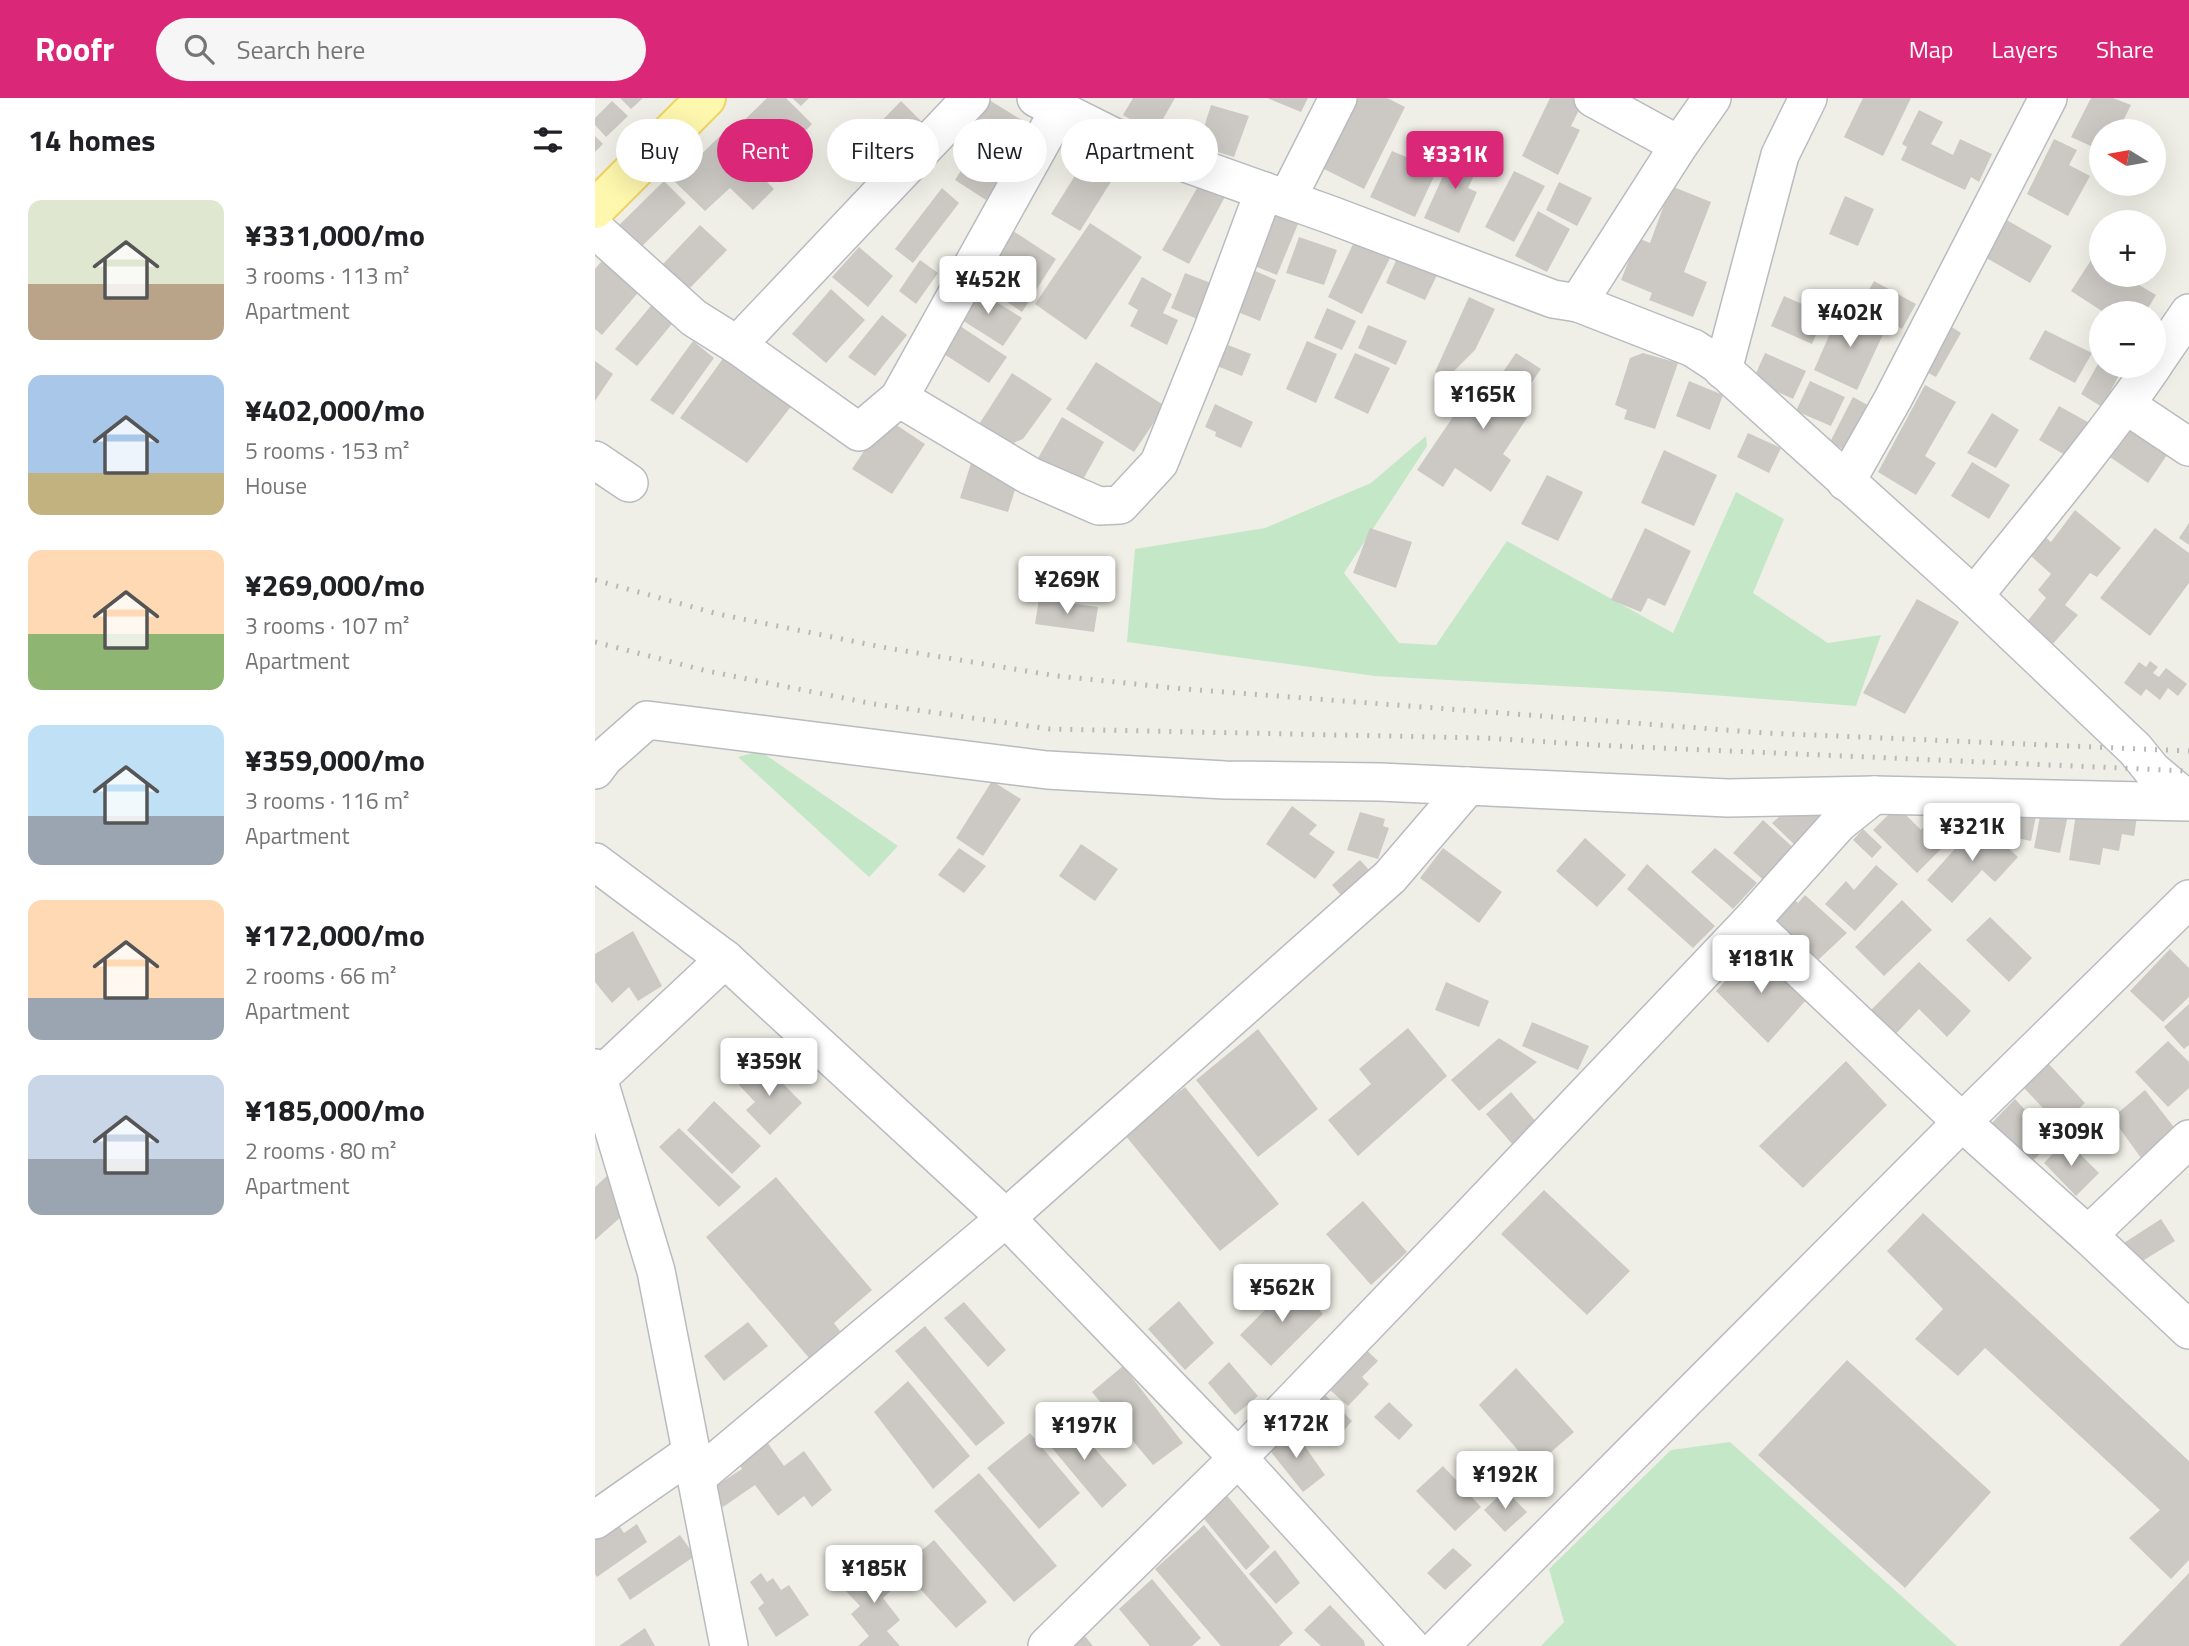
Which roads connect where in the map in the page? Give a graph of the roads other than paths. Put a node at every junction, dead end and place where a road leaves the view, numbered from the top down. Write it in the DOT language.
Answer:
graph roads {
  1 [pos="706,98"];
  2 [pos="971,98"];
  3 [pos="1338,98"];
  4 [pos="1593,98"];
  5 [pos="1712,98"];
  6 [pos="1808,98"];
  7 [pos="2048,98"];
  8 [pos="1047,104"];
  9 [pos="1679,145"];
  10 [pos="1275,195"];
  11 [pos="595,209"];
  12 [pos="595,229"];
  13 [pos="1578,303"];
  14 [pos="2189,313"];
  15 [pos="737,345"];
  16 [pos="2166,347"];
  17 [pos="1723,370"];
  18 [pos="2145,378"];
  19 [pos="899,398"];
  20 [pos="2126,405"];
  21 [pos="2189,447"];
  22 [pos="595,460"];
  23 [pos="1846,482"];
  24 [pos="629,483"];
  25 [pos="1974,596"];
  26 [pos="598,755"];
  27 [pos="1468,786"];
  28 [pos="1874,796"];
  29 [pos="2189,801"];
  30 [pos="595,862"];
  31 [pos="2189,900"];
  32 [pos="1750,922"];
  33 [pos="725,959"];
  34 [pos="596,1076"];
  35 [pos="1962,1122"];
  36 [pos="2189,1139"];
  37 [pos="1006,1218"];
  38 [pos="2088,1235"];
  39 [pos="2189,1330"];
  40 [pos="1238,1458"];
  41 [pos="693,1465"];
  42 [pos="595,1520"];
  43 [pos="729,1646"];
  44 [pos="1047,1646"];
  45 [pos="1410,1646"];
  46 [pos="1440,1646"];
  1 -- 11 [label="main road"];
  2 -- 15 [label="street"];
  3 -- 10 [label="street"];
  4 -- 9 [label="street"];
  5 -- 9 [label="street"];
  6 -- 17 [label="street"];
  7 -- 23 [label="street"];
  8 -- 10 [label="street"];
  8 -- 19 [label="street"];
  9 -- 13 [label="street"];
  10 -- 13 [label="street"];
  10 -- 19 [label="street"];
  12 -- 15 [label="street"];
  13 -- 17 [label="street"];
  14 -- 16 [label="street"];
  15 -- 19 [label="street"];
  17 -- 23 [label="street"];
  18 -- 20 [label="street"];
  20 -- 21 [label="street"];
  20 -- 25 [label="street"];
  22 -- 24 [label="street"];
  23 -- 25 [label="street"];
  25 -- 29 [label="street"];
  26 -- 27 [label="street"];
  27 -- 28 [label="street"];
  27 -- 37 [label="street"];
  28 -- 29 [label="street"];
  28 -- 32 [label="street"];
  30 -- 33 [label="street"];
  31 -- 35 [label="street"];
  32 -- 35 [label="street"];
  32 -- 40 [label="street"];
  33 -- 34 [label="street"];
  33 -- 37 [label="street"];
  34 -- 41 [label="street"];
  35 -- 38 [label="street"];
  35 -- 46 [label="street"];
  36 -- 38 [label="street"];
  37 -- 40 [label="street"];
  37 -- 41 [label="street"];
  38 -- 39 [label="street"];
  40 -- 44 [label="street"];
  40 -- 45 [label="street"];
  41 -- 42 [label="street"];
  41 -- 43 [label="street"];
}
